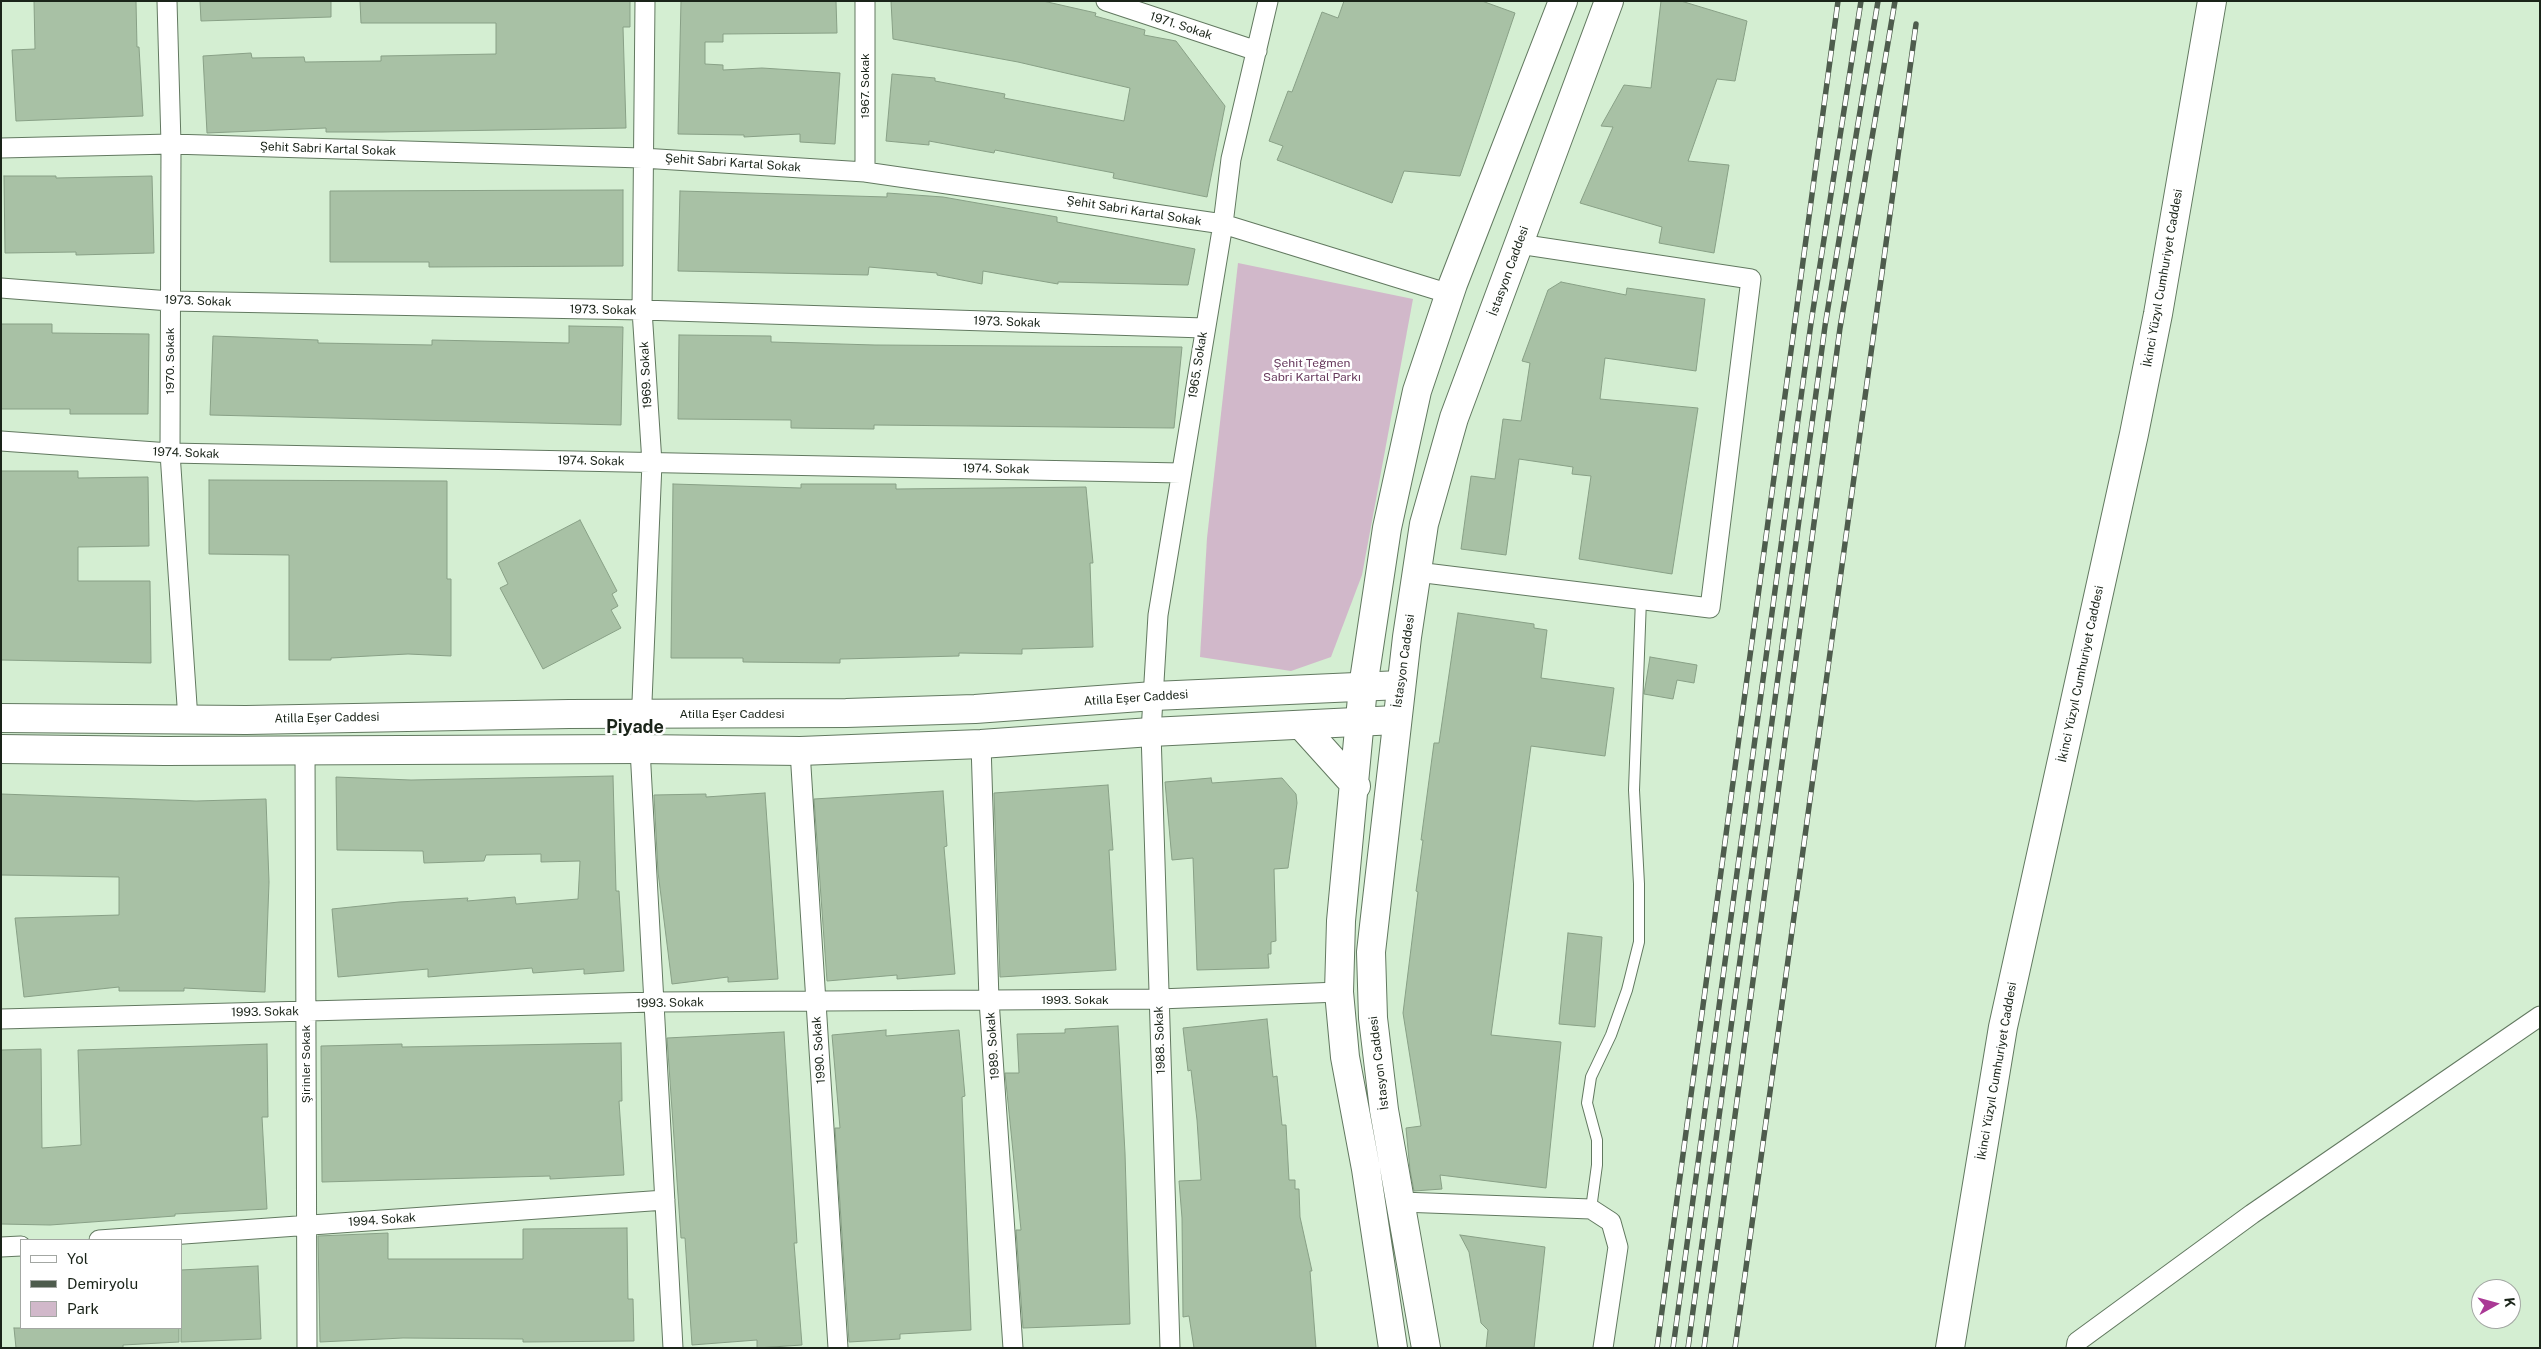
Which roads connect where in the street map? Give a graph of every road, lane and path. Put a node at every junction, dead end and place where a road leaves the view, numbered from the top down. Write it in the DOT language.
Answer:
graph roads {
  1 [pos="167,1"];
  2 [pos="646,1"];
  3 [pos="865,1"];
  4 [pos="1106,1"];
  5 [pos="1268,1"];
  6 [pos="1563,1"];
  7 [pos="1609,1"];
  8 [pos="2212,1"];
  9 [pos="1257,51"];
  10 [pos="171,144"];
  11 [pos="1,148"];
  12 [pos="642,158"];
  13 [pos="865,172"];
  14 [pos="1223,224"];
  15 [pos="1519,244"];
  16 [pos="1,288"];
  17 [pos="1450,294"];
  18 [pos="170,301"];
  19 [pos="642,310"];
  20 [pos="1204,328"];
  21 [pos="1,441"];
  22 [pos="170,453"];
  23 [pos="652,463"];
  24 [pos="1181,473"];
  25 [pos="1417,572"];
  26 [pos="1641,600"];
  27 [pos="1401,685"];
  28 [pos="1363,687"];
  29 [pos="1154,696"];
  30 [pos="642,714"];
  31 [pos="1,718"];
  32 [pos="188,720"];
  33 [pos="1396,720"];
  34 [pos="1360,722"];
  35 [pos="1301,725"];
  36 [pos="1151,732"];
  37 [pos="981,744"];
  38 [pos="1,749"];
  39 [pos="640,749"];
  40 [pos="305,750"];
  41 [pos="800,751"];
  42 [pos="1356,786"];
  43 [pos="1339,992"];
  44 [pos="1159,999"];
  45 [pos="989,1000"];
  46 [pos="654,1002"];
  47 [pos="816,1002"];
  48 [pos="306,1011"];
  49 [pos="2540,1016"];
  50 [pos="1,1019"];
  51 [pos="666,1200"];
  52 [pos="1402,1202"];
  53 [pos="1591,1209"];
  54 [pos="306,1226"];
  55 [pos="114,1239"];
  56 [pos="20,1246"];
  57 [pos="1,1247"];
  58 [pos="307,1348"];
  59 [pos="673,1348"];
  60 [pos="838,1348"];
  61 [pos="1013,1348"];
  62 [pos="1170,1348"];
  63 [pos="1393,1348"];
  64 [pos="1426,1348"];
  65 [pos="1603,1348"];
  66 [pos="1950,1348"];
  67 [pos="2076,1348"];
  1 -- 10 [label="street, 1970. Sokak"];
  2 -- 12 [label="street, 1969. Sokak"];
  3 -- 13 [label="street, 1967. Sokak"];
  4 -- 9 [label="street, 1971. Sokak"];
  5 -- 9 [label="street, 1965. Sokak"];
  6 -- 17 [label="main road"];
  7 -- 15 [label="main road, İstasyon Caddesi"];
  8 -- 66 [label="main road, İkinci Yüzyıl Cumhuriyet Caddesi"];
  9 -- 14 [label="street, 1965. Sokak"];
  10 -- 11 [label="street, Şehit Sabri Kartal Sokak"];
  10 -- 12 [label="street, Şehit Sabri Kartal Sokak"];
  10 -- 18 [label="street, 1970. Sokak"];
  12 -- 13 [label="street, Şehit Sabri Kartal Sokak"];
  12 -- 19 [label="street, 1969. Sokak"];
  13 -- 14 [label="street, Şehit Sabri Kartal Sokak"];
  14 -- 17 [label="street, Şehit Sabri Kartal Sokak"];
  14 -- 20 [label="street, 1965. Sokak"];
  15 -- 25 [label="main road, İstasyon Caddesi"];
  15 -- 26 [label="street"];
  16 -- 18 [label="street, 1973. Sokak"];
  17 -- 28 [label="main road"];
  18 -- 19 [label="street, 1973. Sokak"];
  18 -- 22 [label="street, 1970. Sokak"];
  19 -- 20 [label="street, 1973. Sokak"];
  19 -- 23 [label="street, 1969. Sokak"];
  20 -- 24 [label="street, 1965. Sokak"];
  21 -- 22 [label="street, 1974. Sokak"];
  22 -- 23 [label="street, 1974. Sokak"];
  22 -- 32 [label="street, 1970. Sokak"];
  23 -- 24 [label="street, 1974. Sokak"];
  23 -- 30 [label="street, 1969. Sokak"];
  24 -- 29 [label="street, 1965. Sokak"];
  25 -- 26 [label="street"];
  25 -- 27 [label="main road, İstasyon Caddesi"];
  26 -- 53 [label="lane"];
  27 -- 28 [label="main road, Atilla Eşer Caddesi"];
  27 -- 33 [label="main road, İstasyon Caddesi"];
  28 -- 29 [label="main road, Atilla Eşer Caddesi"];
  28 -- 34 [label="main road"];
  29 -- 30 [label="main road, Atilla Eşer Caddesi"];
  29 -- 36 [label="street, 1965. Sokak"];
  30 -- 32 [label="main road, Atilla Eşer Caddesi"];
  30 -- 39 [label="street, 1969. Sokak"];
  31 -- 32 [label="main road, Atilla Eşer Caddesi"];
  33 -- 34 [label="main road"];
  33 -- 52 [label="main road, İstasyon Caddesi"];
  34 -- 35 [label="main road"];
  34 -- 42 [label="main road"];
  35 -- 36 [label="main road"];
  35 -- 42 [label="main road"];
  36 -- 37 [label="main road"];
  36 -- 44 [label="street, 1988. Sokak"];
  37 -- 41 [label="main road"];
  37 -- 45 [label="street, 1989. Sokak"];
  38 -- 40 [label="main road"];
  39 -- 40 [label="main road"];
  39 -- 41 [label="main road"];
  39 -- 46 [label="street, 1969. Sokak"];
  40 -- 48 [label="street, Şirinler Sokak"];
  41 -- 47 [label="street, 1990. Sokak"];
  42 -- 43 [label="main road"];
  43 -- 44 [label="street, 1993. Sokak"];
  43 -- 63 [label="main road"];
  44 -- 45 [label="street, 1993. Sokak"];
  44 -- 62 [label="street, 1988. Sokak"];
  45 -- 47 [label="street, 1993. Sokak"];
  45 -- 61 [label="street, 1989. Sokak"];
  46 -- 47 [label="street, 1993. Sokak"];
  46 -- 48 [label="street, 1993. Sokak"];
  46 -- 51 [label="street, 1969. Sokak"];
  47 -- 60 [label="street, 1990. Sokak"];
  48 -- 50 [label="street, 1993. Sokak"];
  48 -- 54 [label="street, Şirinler Sokak"];
  49 -- 67 [label="street"];
  51 -- 54 [label="street, 1994. Sokak"];
  51 -- 59 [label="street, 1969. Sokak"];
  52 -- 53 [label="street"];
  52 -- 64 [label="main road, İstasyon Caddesi"];
  53 -- 65 [label="street"];
  54 -- 55 [label="street, 1994. Sokak"];
  54 -- 58 [label="street, Şirinler Sokak"];
  56 -- 57 [label="street"];
}
